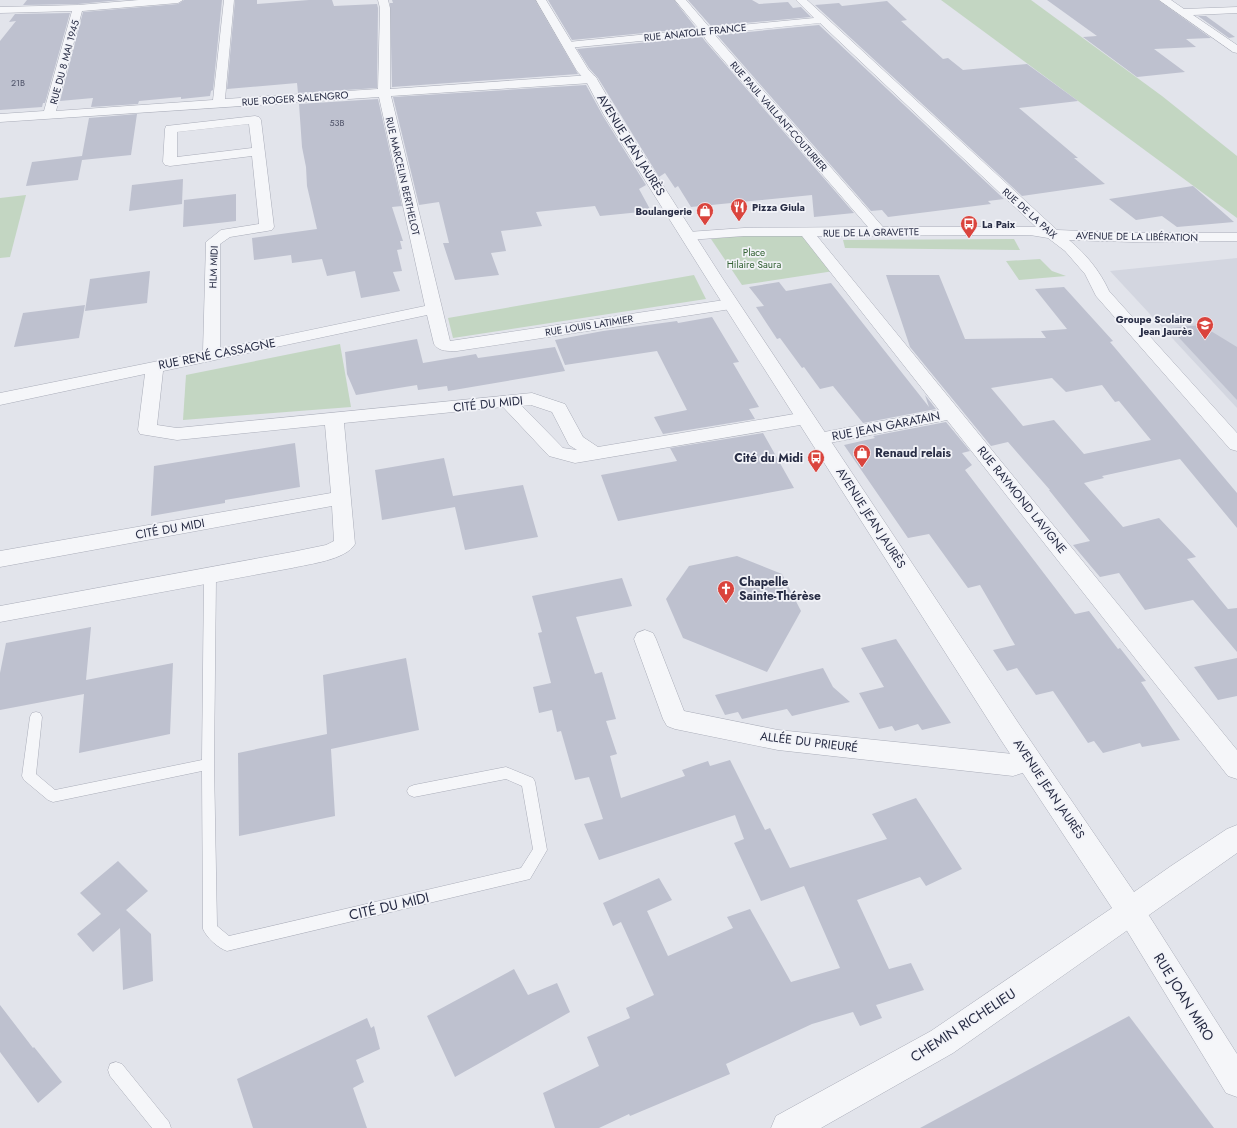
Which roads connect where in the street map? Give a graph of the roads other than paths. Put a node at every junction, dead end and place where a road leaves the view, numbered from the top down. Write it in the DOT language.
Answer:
graph roads {
  1 [pos="178,0"];
  2 [pos="229,0"];
  3 [pos="383,0"];
  4 [pos="540,0"];
  5 [pos="680,0"];
  6 [pos="801,0"];
  7 [pos="1164,0"];
  8 [pos="150,1"];
  9 [pos="78,8"];
  10 [pos="0,10"];
  11 [pos="1237,10"];
  12 [pos="1181,12"];
  13 [pos="822,20"];
  14 [pos="707,31"];
  15 [pos="568,45"];
  16 [pos="1237,50"];
  17 [pos="591,78"];
  18 [pos="384,92"];
  19 [pos="219,103"];
  20 [pos="49,115"];
  21 [pos="0,118"];
  22 [pos="259,151"];
  23 [pos="880,231"];
  24 [pos="806,232"];
  25 [pos="1054,234"];
  26 [pos="688,236"];
  27 [pos="1237,237"];
  28 [pos="1237,246"];
  29 [pos="731,304"];
  30 [pos="434,308"];
  31 [pos="447,346"];
  32 [pos="211,354"];
  33 [pos="155,367"];
  34 [pos="0,398"];
  35 [pos="508,402"];
  36 [pos="953,413"];
  37 [pos="806,418"];
  38 [pos="334,419"];
  39 [pos="820,439"];
  40 [pos="1237,445"];
  41 [pos="595,454"];
  42 [pos="340,498"];
  43 [pos="0,559"];
  44 [pos="210,576"];
  45 [pos="0,614"];
  46 [pos="645,639"];
  47 [pos="36,717"];
  48 [pos="1029,760"];
  49 [pos="208,764"];
  50 [pos="1237,768"];
  51 [pos="414,791"];
  52 [pos="1237,838"];
  53 [pos="1131,912"];
  54 [pos="116,1070"];
  55 [pos="1237,1082"];
  56 [pos="163,1128"];
  57 [pos="788,1128"];
  1 -- 8 [label="street"];
  2 -- 19 [label="street"];
  3 -- 18 [label="street, RUE MARCELIN BERTHELOT"];
  4 -- 15 [label="street, AVENUE JEAN JAURÈS"];
  5 -- 14 [label="street, RUE PAUL VAILLANT-COUTURIER"];
  6 -- 13 [label="street, RUE DE LA PAIX"];
  7 -- 12 [label="street"];
  8 -- 9 [label="street"];
  9 -- 10 [label="street"];
  9 -- 20 [label="street, RUE DU 8 MAI 1945"];
  11 -- 12 [label="street"];
  12 -- 16 [label="street"];
  13 -- 14 [label="street, RUE ANATOLE FRANCE"];
  13 -- 25 [label="street, RUE DE LA PAIX"];
  14 -- 15 [label="street, RUE ANATOLE FRANCE"];
  14 -- 23 [label="street, RUE PAUL VAILLANT-COUTURIER"];
  15 -- 17 [label="street, AVENUE JEAN JAURÈS"];
  17 -- 18 [label="street, RUE ROGER SALENGRO"];
  17 -- 26 [label="street, AVENUE JEAN JAURÈS"];
  18 -- 19 [label="street, RUE ROGER SALENGRO"];
  18 -- 30 [label="street, RUE MARCELIN BERTHELOT"];
  19 -- 20 [label="street, RUE ROGER SALENGRO"];
  20 -- 21 [label="street, RUE ROGER SALENGRO"];
  22 -- 22 [label="street, HLM MIDI"];
  22 -- 32 [label="street, HLM MIDI"];
  23 -- 24 [label="street, RUE DE LA GRAVETTE"];
  23 -- 25 [label="street, RUE DE LA GRAVETTE"];
  24 -- 26 [label="street, RUE DE LA GRAVETTE"];
  24 -- 36 [label="street, RUE RAYMOND LAVIGNE"];
  25 -- 27 [label="street, AVENUE DE LA LIBÉRATION"];
  25 -- 28 [label="street, AVENUE DE LA LIBÉRATION"];
  25 -- 40 [label="street, RUE DE LA PAIX"];
  26 -- 29 [label="street, AVENUE JEAN JAURÈS"];
  29 -- 31 [label="street, RUE LOUIS LATIMIER"];
  29 -- 37 [label="street, AVENUE JEAN JAURÈS"];
  30 -- 31 [label="street, RUE MARCELIN BERTHELOT"];
  30 -- 32 [label="street, RUE RENÉ CASSAGNE"];
  32 -- 33 [label="street, RUE RENÉ CASSAGNE"];
  33 -- 34 [label="street, RUE RENÉ CASSAGNE"];
  33 -- 38 [label="street, CITÉ DU MIDI"];
  35 -- 38 [label="street, CITÉ DU MIDI"];
  35 -- 41 [label="street"];
  35 -- 41 [label="street, CITÉ DU MIDI"];
  36 -- 39 [label="street, RUE JEAN GARATAIN"];
  36 -- 50 [label="street, RUE RAYMOND LAVIGNE"];
  37 -- 39 [label="street, AVENUE JEAN JAURÈS"];
  37 -- 41 [label="street"];
  38 -- 42 [label="street"];
  39 -- 48 [label="street, AVENUE JEAN JAURÈS"];
  42 -- 43 [label="street, CITÉ DU MIDI"];
  42 -- 44 [label="street"];
  44 -- 45 [label="street"];
  44 -- 49 [label="lane, CITÉ DU MIDI"];
  46 -- 48 [label="street, ALLÉE DU PRIEURÉ"];
  47 -- 49 [label="lane"];
  48 -- 53 [label="street, AVENUE JEAN JAURÈS"];
  49 -- 51 [label="lane, CITÉ DU MIDI"];
  52 -- 53 [label="street, CHEMIN RICHELIEU"];
  53 -- 55 [label="street, RUE JOAN MIRO"];
  53 -- 57 [label="street, CHEMIN RICHELIEU"];
  54 -- 56 [label="lane"];
}
